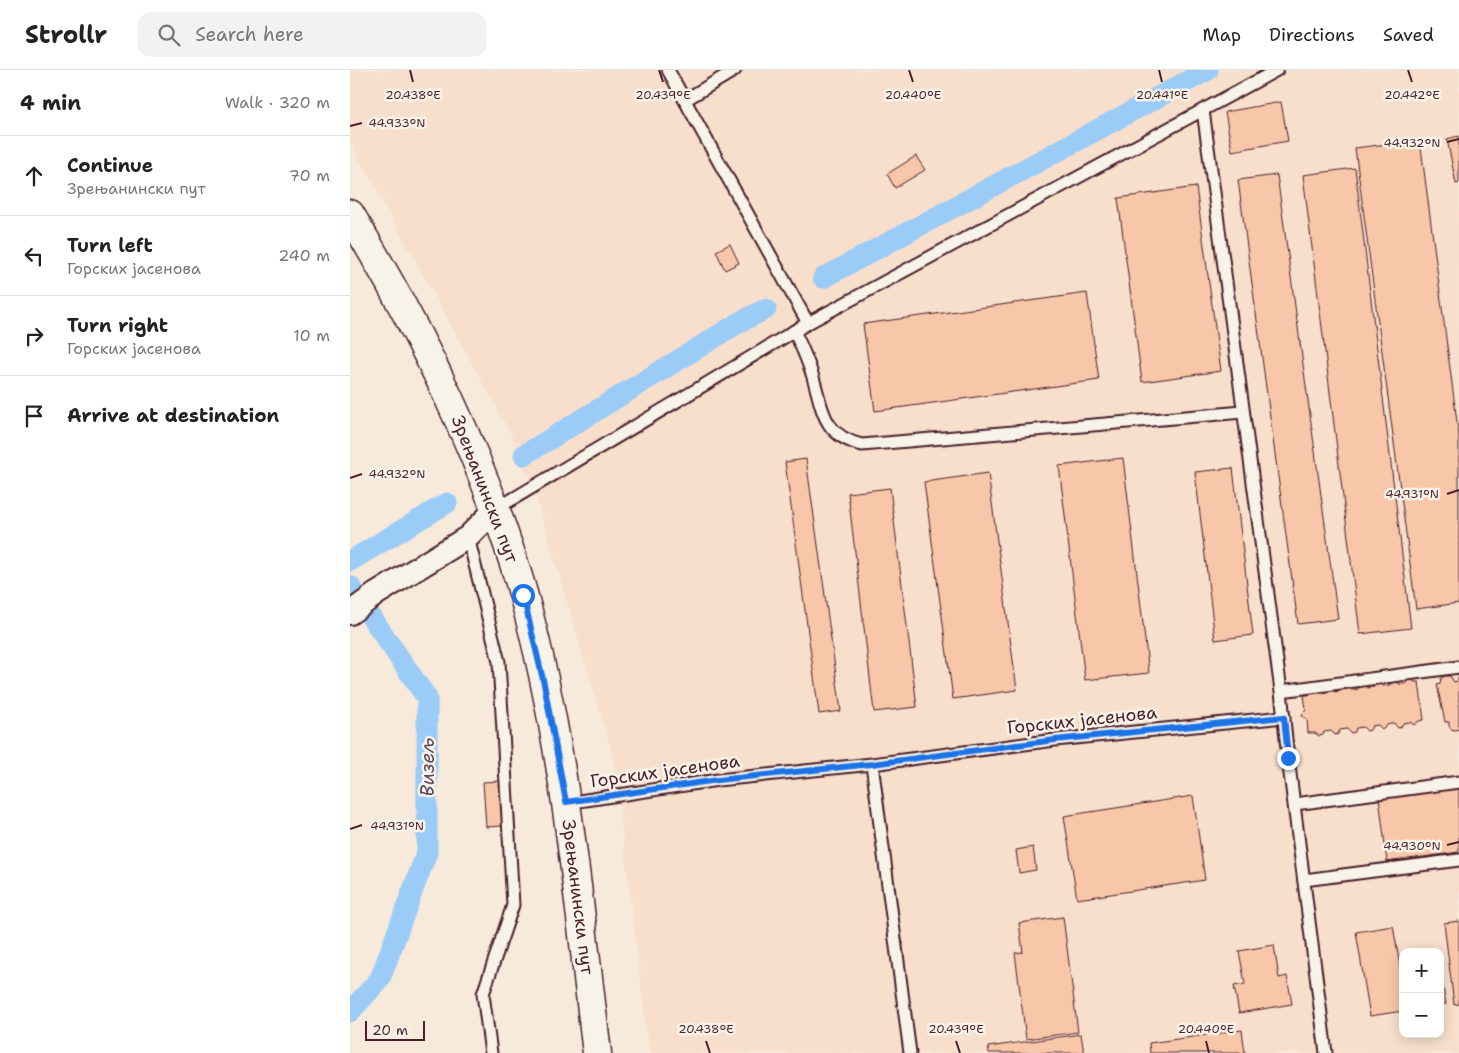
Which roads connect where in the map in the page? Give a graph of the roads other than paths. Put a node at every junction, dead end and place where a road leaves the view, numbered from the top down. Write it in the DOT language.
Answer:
graph roads {
  1 [pos="668,70"];
  2 [pos="734,70"];
  3 [pos="1277,70"];
  4 [pos="685,100"];
  5 [pos="1202,110"];
  6 [pos="350,214"];
  7 [pos="808,323"];
  8 [pos="794,331"];
  9 [pos="1243,412"];
  10 [pos="496,509"];
  11 [pos="468,536"];
  12 [pos="350,613"];
  13 [pos="1459,667"];
  14 [pos="1281,691"];
  15 [pos="1284,717"];
  16 [pos="872,764"];
  17 [pos="1459,782"];
  18 [pos="566,802"];
  19 [pos="1295,804"];
  20 [pos="1459,860"];
  21 [pos="1304,880"];
  22 [pos="491,1053"];
  23 [pos="597,1053"];
  24 [pos="910,1053"];
  25 [pos="1326,1053"];
  1 -- 4 [label="lane"];
  2 -- 4 [label="lane"];
  3 -- 5 [label="lane"];
  4 -- 7 [label="lane"];
  5 -- 7 [label="lane"];
  5 -- 9 [label="lane"];
  6 -- 10 [label="main road, Зрењанински пут"];
  7 -- 8 [label="lane"];
  8 -- 9 [label="lane"];
  8 -- 10 [label="lane"];
  9 -- 14 [label="lane"];
  10 -- 11 [label="street"];
  10 -- 18 [label="main road, Зрењанински пут"];
  11 -- 12 [label="street"];
  11 -- 22 [label="lane"];
  13 -- 14 [label="lane"];
  14 -- 15 [label="lane"];
  15 -- 16 [label="lane, Горских јасенова"];
  15 -- 19 [label="lane"];
  16 -- 18 [label="lane, Горских јасенова"];
  16 -- 24 [label="lane"];
  17 -- 19 [label="lane"];
  18 -- 23 [label="main road, Зрењанински пут"];
  19 -- 21 [label="lane"];
  20 -- 21 [label="lane"];
  21 -- 25 [label="lane"];
}
